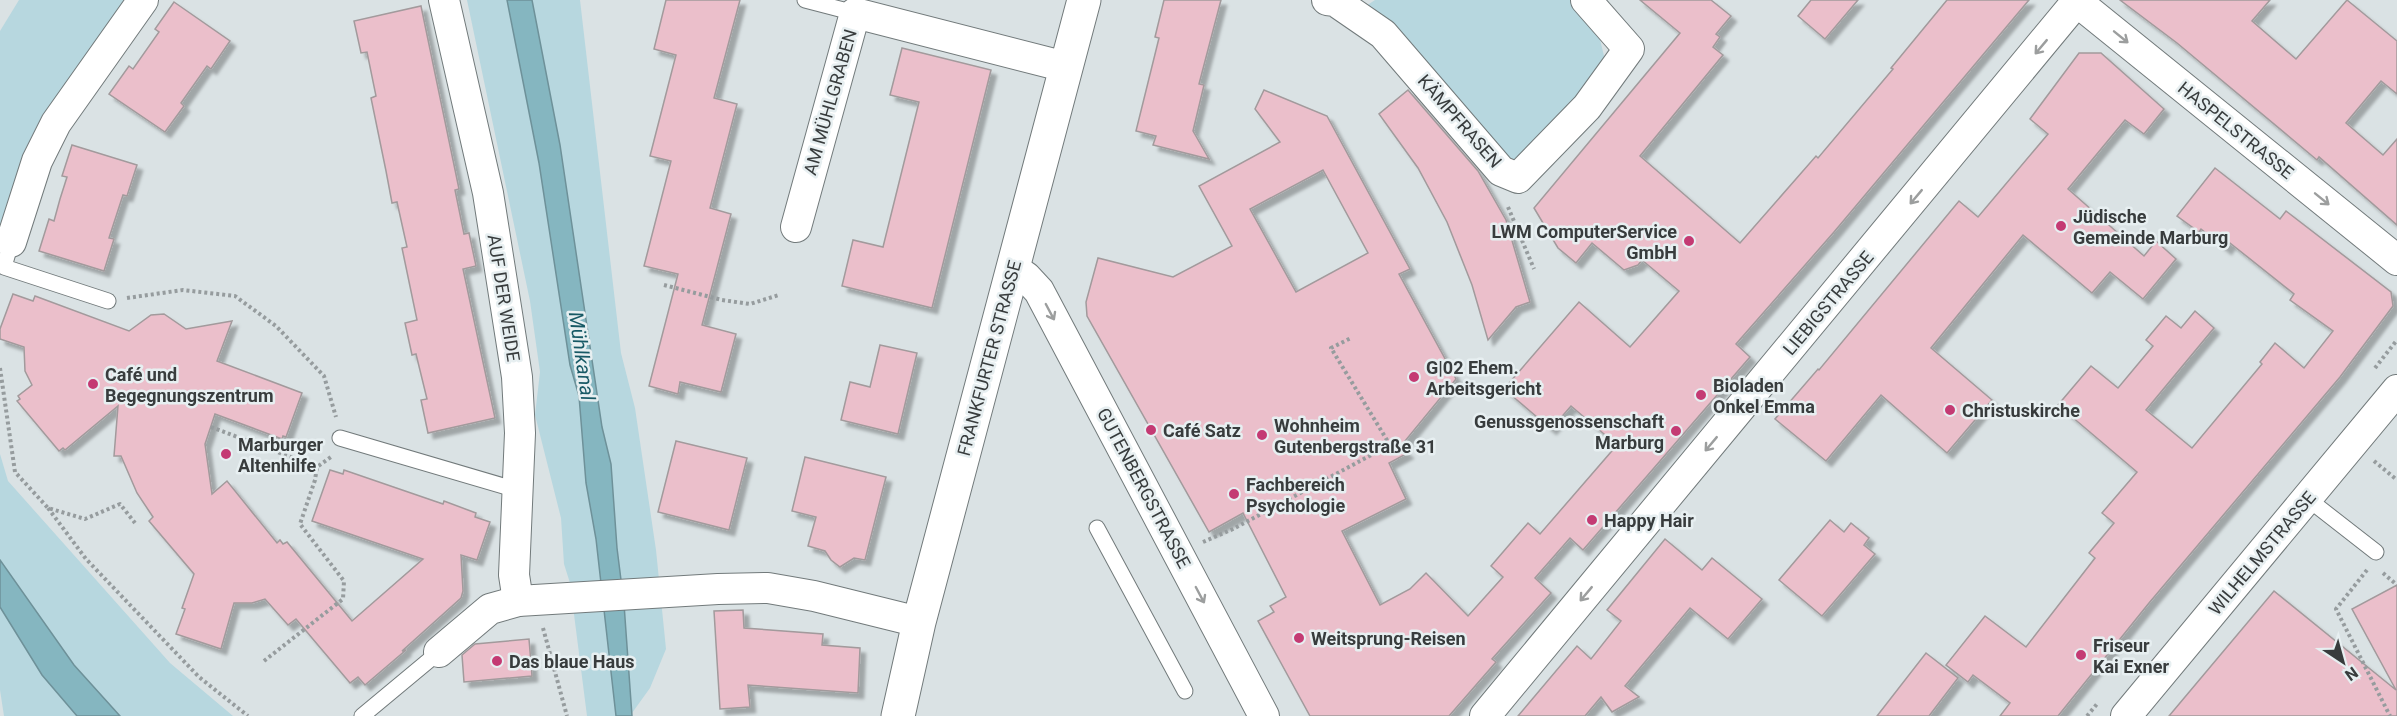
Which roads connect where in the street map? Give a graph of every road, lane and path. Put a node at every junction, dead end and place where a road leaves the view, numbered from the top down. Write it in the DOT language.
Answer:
graph roads {
  1 [pos="143,0"];
  2 [pos="444,0"];
  3 [pos="805,0"];
  4 [pos="1084,0"];
  5 [pos="1333,0"];
  6 [pos="1586,0"];
  7 [pos="2077,1"];
  8 [pos="857,7"];
  9 [pos="1066,67"];
  10 [pos="1501,171"];
  11 [pos="796,227"];
  12 [pos="11,242"];
  13 [pos="2397,260"];
  14 [pos="1013,268"];
  15 [pos="1534,269"];
  16 [pos="664,285"];
  17 [pos="779,295"];
  18 [pos="108,301"];
  19 [pos="1351,338"];
  20 [pos="0,368"];
  21 [pos="2397,390"];
  22 [pos="211,427"];
  23 [pos="340,438"];
  24 [pos="317,467"];
  25 [pos="517,490"];
  26 [pos="2308,499"];
  27 [pos="48,508"];
  28 [pos="135,523"];
  29 [pos="1097,528"];
  30 [pos="1178,554"];
  31 [pos="2374,558"];
  32 [pos="538,600"];
  33 [pos="919,622"];
  34 [pos="439,651"];
  35 [pos="264,661"];
  36 [pos="1185,691"];
  37 [pos="248,716"];
  38 [pos="362,716"];
  39 [pos="567,716"];
  40 [pos="898,716"];
  41 [pos="1264,716"];
  42 [pos="1485,716"];
  43 [pos="2127,716"];
  44 [pos="2390,716"];
  1 -- 12 [label="street"];
  2 -- 25 [label="street, AUF DER WEIDE"];
  3 -- 8 [label="lane"];
  4 -- 9 [label="street, FRANKFURTER STRASSE"];
  5 -- 10 [label="street, KÄMPFRASEN"];
  6 -- 10 [label="street, KÄMPFRASEN"];
  7 -- 13 [label="street, HASPELSTRASSE, one-way"];
  7 -- 42 [label="street, LIEBIGSTRASSE, one-way"];
  8 -- 9 [label="street, AM MÜHLGRABEN"];
  8 -- 11 [label="street, AM MÜHLGRABEN"];
  9 -- 14 [label="street, FRANKFURTER STRASSE"];
  10 -- 15 [label="path"];
  12 -- 18 [label="lane"];
  14 -- 30 [label="street, GUTENBERGSTRASSE, one-way"];
  14 -- 33 [label="street, FRANKFURTER STRASSE"];
  16 -- 17 [label="path"];
  18 -- 23 [label="path"];
  19 -- 30 [label="path"];
  20 -- 27 [label="path"];
  21 -- 26 [label="street, WILHELMSTRASSE"];
  22 -- 24 [label="path"];
  23 -- 24 [label="path"];
  23 -- 25 [label="lane"];
  24 -- 35 [label="path"];
  25 -- 32 [label="street, AUF DER WEIDE"];
  26 -- 31 [label="lane"];
  26 -- 43 [label="street, WILHELMSTRASSE"];
  27 -- 28 [label="path"];
  27 -- 37 [label="path"];
  29 -- 36 [label="lane"];
  30 -- 41 [label="street, GUTENBERGSTRASSE, one-way"];
  31 -- 44 [label="path"];
  32 -- 33 [label="street"];
  32 -- 34 [label="street"];
  32 -- 39 [label="path"];
  33 -- 40 [label="street, FRANKFURTER STRASSE"];
  34 -- 38 [label="lane"];
}
